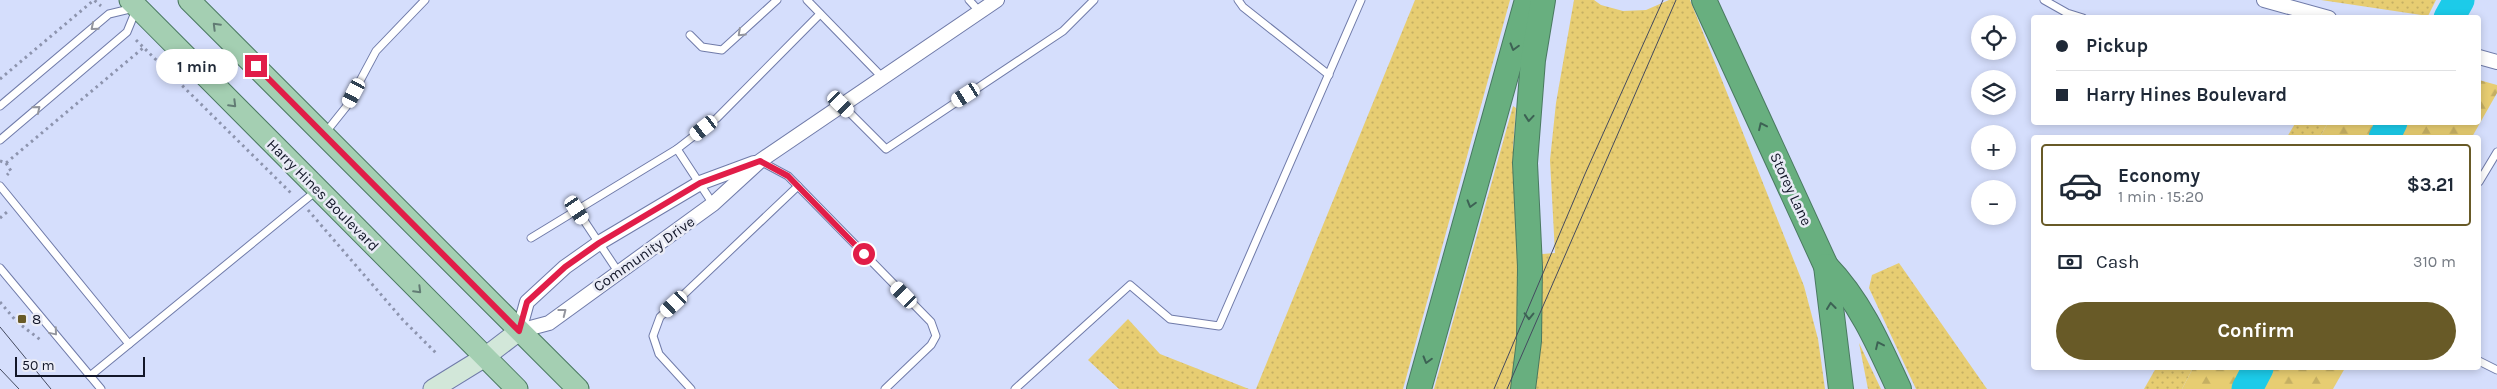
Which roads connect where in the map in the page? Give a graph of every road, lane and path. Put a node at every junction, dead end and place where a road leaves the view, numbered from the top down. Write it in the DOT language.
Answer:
graph roads {
  1 [pos="94,0"];
  2 [pos="189,0"];
  3 [pos="425,0"];
  4 [pos="777,0"];
  5 [pos="807,0"];
  6 [pos="969,0"];
  7 [pos="997,0"];
  8 [pos="1094,0"];
  9 [pos="1238,0"];
  10 [pos="1361,0"];
  11 [pos="1527,0"];
  12 [pos="1543,0"];
  13 [pos="1704,0"];
  14 [pos="2044,0"];
  15 [pos="2264,0"];
  16 [pos="138,3"];
  17 [pos="103,8"];
  18 [pos="980,12"];
  19 [pos="820,14"];
  20 [pos="2073,15"];
  21 [pos="2316,15"];
  22 [pos="690,35"];
  23 [pos="137,41"];
  24 [pos="143,48"];
  25 [pos="2481,58"];
  26 [pos="2497,62"];
  27 [pos="1329,75"];
  28 [pos="881,76"];
  29 [pos="0,79"];
  30 [pos="841,104"];
  31 [pos="0,106"];
  32 [pos="324,135"];
  33 [pos="0,140"];
  34 [pos="678,149"];
  35 [pos="2497,152"];
  36 [pos="0,161"];
  37 [pos="760,161"];
  38 [pos="6,163"];
  39 [pos="7,175"];
  40 [pos="2481,179"];
  41 [pos="700,183"];
  42 [pos="0,186"];
  43 [pos="798,186"];
  44 [pos="317,190"];
  45 [pos="292,195"];
  46 [pos="714,204"];
  47 [pos="309,210"];
  48 [pos="577,210"];
  49 [pos="531,238"];
  50 [pos="599,243"];
  51 [pos="1826,266"];
  52 [pos="0,268"];
  53 [pos="619,272"];
  54 [pos="0,304"];
  55 [pos="519,331"];
  56 [pos="42,341"];
  57 [pos="129,344"];
  58 [pos="437,354"];
  59 [pos="485,357"];
  60 [pos="2481,362"];
  61 [pos="2497,370"];
  62 [pos="90,376"];
  63 [pos="101,389"];
  64 [pos="434,389"];
  65 [pos="517,389"];
  66 [pos="578,389"];
  67 [pos="691,389"];
  68 [pos="885,389"];
  69 [pos="1015,389"];
  70 [pos="1419,389"];
  71 [pos="1523,389"];
  72 [pos="1841,389"];
  73 [pos="1899,389"];
  1 -- 17 [label="path"];
  1 -- 29 [label="path"];
  32 -- 2 [label="main road, one-way"];
  3 -- 32 [label="lane"];
  4 -- 22 [label="lane, one-way"];
  5 -- 19 [label="lane"];
  6 -- 18 [label="lane"];
  7 -- 18 [label="street, Community Drive"];
  8 -- 30 [label="lane"];
  9 -- 27 [label="lane"];
  10 -- 27 [label="lane"];
  11 -- 70 [label="highway, one-way"];
  12 -- 71 [label="highway, one-way"];
  51 -- 13 [label="highway, Storey Lane, one-way"];
  14 -- 20 [label="lane"];
  15 -- 21 [label="street"];
  16 -- 31 [label="lane, one-way"];
  33 -- 16 [label="lane, one-way"];
  16 -- 44 [label="main road, Harry Hines Boulevard, one-way"];
  18 -- 28 [label="street, Community Drive"];
  19 -- 28 [label="lane"];
  19 -- 34 [label="lane"];
  23 -- 24 [label="path"];
  24 -- 38 [label="path"];
  24 -- 45 [label="path"];
  25 -- 26 [label="street"];
  27 -- 69 [label="lane"];
  28 -- 30 [label="street, Community Drive"];
  30 -- 37 [label="street, Community Drive"];
  32 -- 55 [label="main road"];
  34 -- 41 [label="lane"];
  34 -- 48 [label="lane"];
  35 -- 40 [label="lane"];
  36 -- 38 [label="path"];
  37 -- 41 [label="street, Community Drive"];
  37 -- 43 [label="lane"];
  37 -- 46 [label="street, Community Drive"];
  38 -- 39 [label="path"];
  41 -- 46 [label="lane"];
  41 -- 50 [label="street, Community Drive"];
  42 -- 57 [label="lane"];
  43 -- 67 [label="lane"];
  43 -- 68 [label="lane"];
  44 -- 57 [label="lane"];
  44 -- 59 [label="main road, Harry Hines Boulevard, one-way"];
  46 -- 53 [label="street, Community Drive"];
  47 -- 58 [label="path"];
  48 -- 49 [label="lane"];
  48 -- 50 [label="lane"];
  50 -- 53 [label="lane"];
  50 -- 55 [label="street, Community Drive"];
  72 -- 51 [label="highway, Storey Lane, one-way"];
  73 -- 51 [label="highway, one-way"];
  52 -- 62 [label="lane, one-way"];
  55 -- 53 [label="street, Community Drive, one-way"];
  54 -- 56 [label="path"];
  55 -- 59 [label="street, Community Drive"];
  55 -- 66 [label="main road"];
  57 -- 62 [label="lane"];
  59 -- 64 [label="street, Community Drive"];
  59 -- 65 [label="main road, Harry Hines Boulevard"];
  60 -- 61 [label="lane"];
  62 -- 63 [label="lane"];
}
